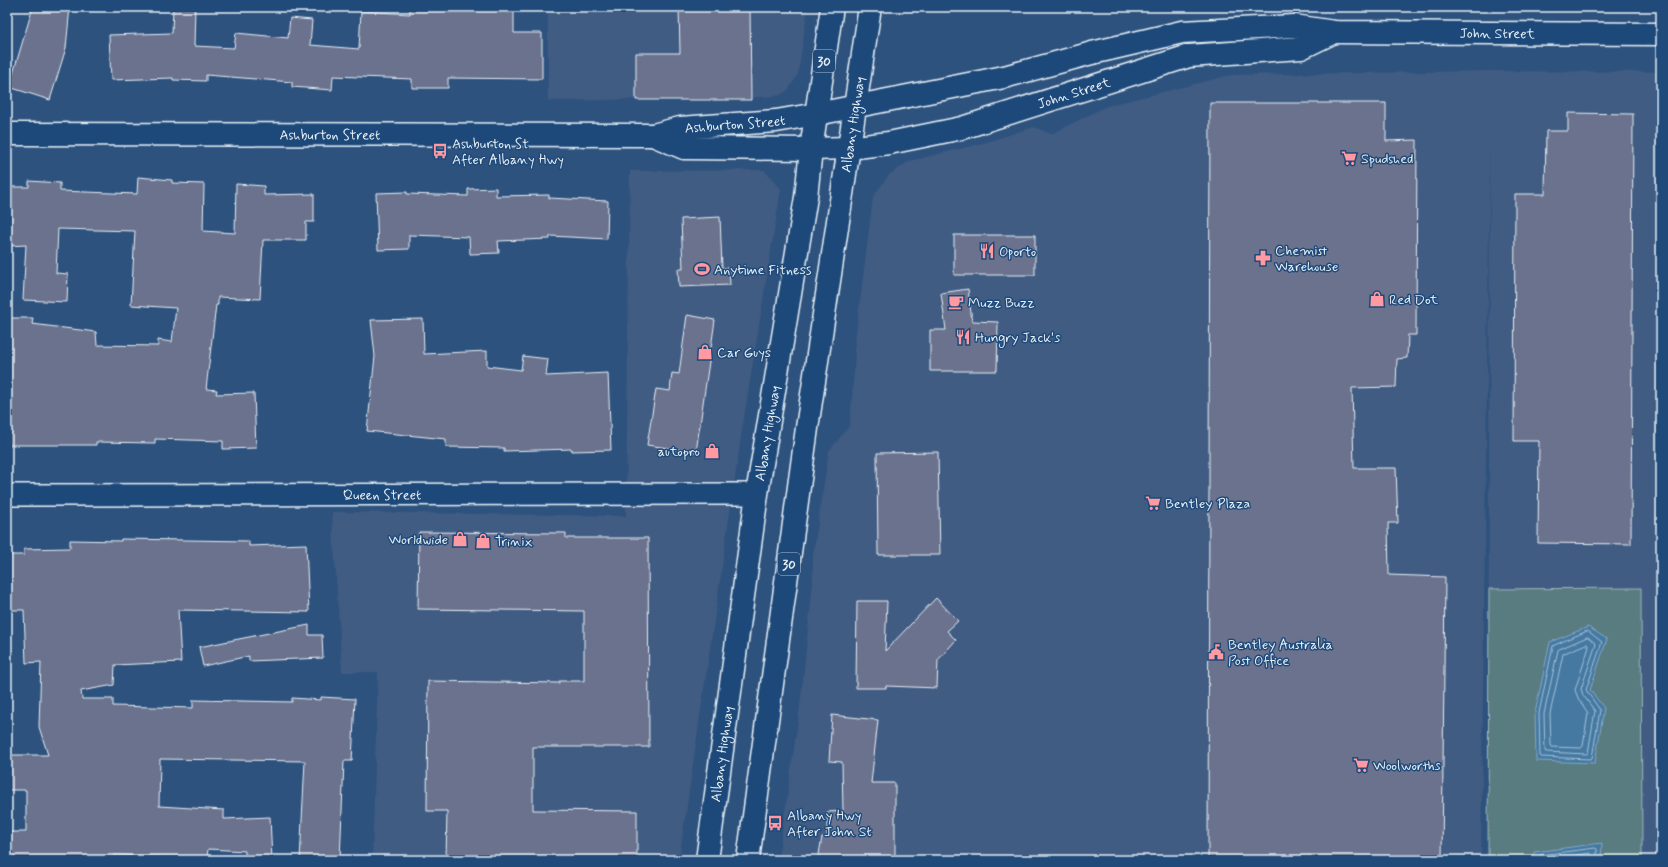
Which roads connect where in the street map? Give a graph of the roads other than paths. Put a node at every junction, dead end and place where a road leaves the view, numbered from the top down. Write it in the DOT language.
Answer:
graph roads {
  1 [pos="832,7"];
  2 [pos="870,7"];
  3 [pos="1334,32"];
  4 [pos="1661,34"];
  5 [pos="855,108"];
  6 [pos="817,114"];
  7 [pos="7,134"];
  8 [pos="653,135"];
  9 [pos="849,148"];
  10 [pos="811,149"];
  11 [pos="757,494"];
  12 [pos="7,495"];
  13 [pos="707,860"];
  14 [pos="748,860"];
  1 -- 6 [label="main road, Albany Highway / 30"];
  2 -- 5 [label="main road, Albany Highway / 30"];
  3 -- 4 [label="main road, John Street"];
  3 -- 5 [label="main road, John Street"];
  3 -- 9 [label="main road, John Street"];
  5 -- 6 [label="main road, John Street"];
  5 -- 9 [label="main road, Albany Highway / 30"];
  6 -- 8 [label="main road, Ashburton Street"];
  6 -- 10 [label="main road, Albany Highway / 30"];
  7 -- 8 [label="main road, Ashburton Street"];
  8 -- 10 [label="main road, Ashburton Street"];
  9 -- 10 [label="main road, John Street"];
  9 -- 14 [label="main road, Albany Highway / 30"];
  10 -- 11 [label="main road, Albany Highway / 30"];
  11 -- 12 [label="street, Queen Street"];
  11 -- 13 [label="main road, Albany Highway / 30"];
}
